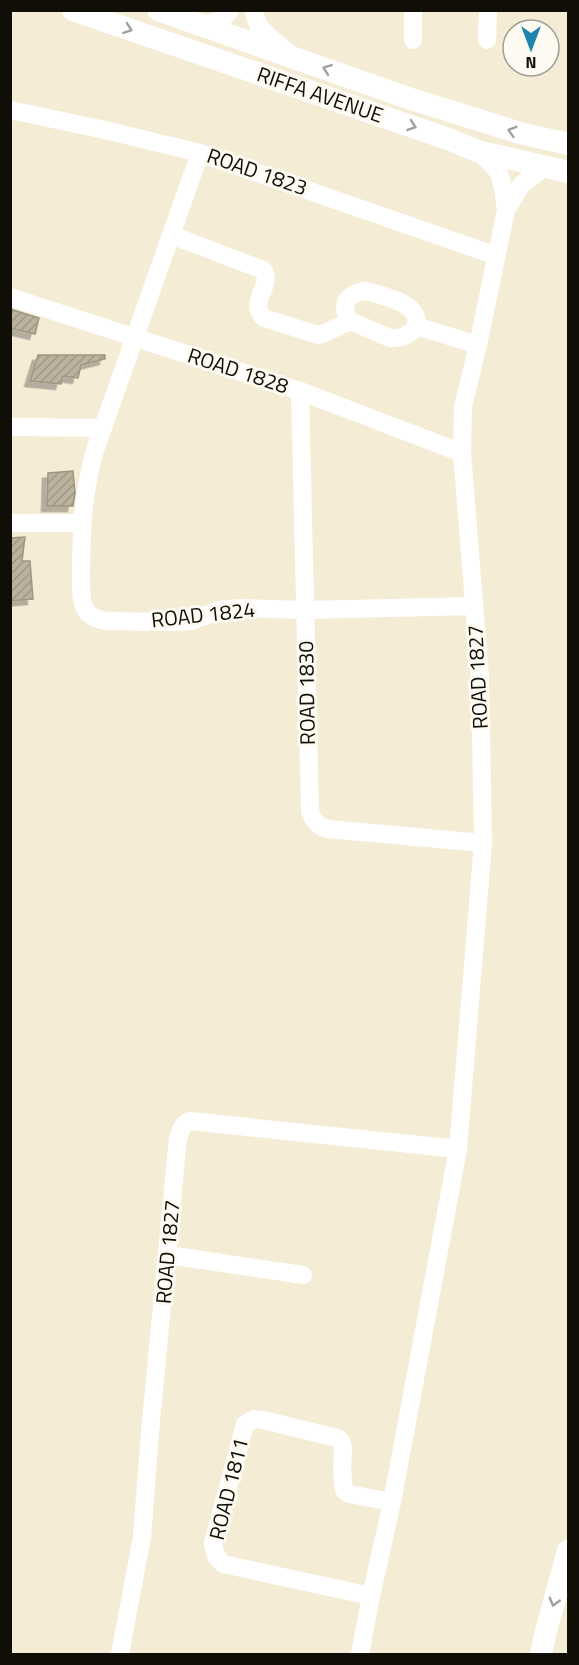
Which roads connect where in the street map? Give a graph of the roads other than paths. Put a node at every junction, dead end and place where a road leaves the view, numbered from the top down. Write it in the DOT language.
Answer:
graph roads {
  1 [pos="73,10"];
  2 [pos="158,10"];
  3 [pos="230,10"];
  4 [pos="253,10"];
  5 [pos="414,10"];
  6 [pos="488,10"];
  7 [pos="198,25"];
  8 [pos="413,40"];
  9 [pos="487,40"];
  10 [pos="297,58"];
  11 [pos="10,110"];
  12 [pos="568,144"];
  13 [pos="477,151"];
  14 [pos="200,153"];
  15 [pos="545,167"];
  16 [pos="568,172"];
  17 [pos="506,210"];
  18 [pos="171,235"];
  19 [pos="497,256"];
  20 [pos="10,297"];
  21 [pos="350,321"];
  22 [pos="416,326"];
  23 [pos="135,337"];
  24 [pos="478,345"];
  25 [pos="300,391"];
  26 [pos="10,427"];
  27 [pos="103,428"];
  28 [pos="462,453"];
  29 [pos="81,522"];
  30 [pos="10,523"];
  31 [pos="474,606"];
  32 [pos="305,610"];
  33 [pos="483,843"];
  34 [pos="458,1149"];
  35 [pos="168,1255"];
  36 [pos="303,1275"];
  37 [pos="392,1502"];
  38 [pos="568,1551"];
  39 [pos="371,1596"];
  40 [pos="120,1654"];
  41 [pos="360,1654"];
  42 [pos="542,1654"];
  1 -- 13 [label="main road, RIFFA AVENUE, one-way"];
  2 -- 7 [label="main road, RIFFA AVENUE"];
  3 -- 7 [label="street"];
  4 -- 10 [label="street"];
  5 -- 8 [label="street"];
  6 -- 9 [label="street"];
  7 -- 10 [label="main road, RIFFA AVENUE"];
  12 -- 10 [label="main road, RIFFA AVENUE, one-way"];
  11 -- 14 [label="street, ROAD 1823"];
  13 -- 15 [label="main road, RIFFA AVENUE"];
  13 -- 17 [label="street, ROAD 1827"];
  14 -- 18 [label="street, ROAD 1824"];
  14 -- 19 [label="street, ROAD 1823"];
  15 -- 16 [label="main road, RIFFA AVENUE"];
  15 -- 17 [label="street, ROAD 1827"];
  17 -- 19 [label="street, ROAD 1827"];
  18 -- 21 [label="street"];
  18 -- 23 [label="street, ROAD 1824"];
  19 -- 24 [label="street, ROAD 1827"];
  20 -- 23 [label="street, ROAD 1828"];
  21 -- 22 [label="street"];
  21 -- 22 [label="street"];
  22 -- 24 [label="street"];
  23 -- 25 [label="street, ROAD 1828"];
  23 -- 27 [label="street, ROAD 1824"];
  24 -- 28 [label="street, ROAD 1827"];
  25 -- 28 [label="street, ROAD 1828"];
  25 -- 32 [label="street, ROAD 1830"];
  26 -- 27 [label="street"];
  27 -- 29 [label="street, ROAD 1824"];
  28 -- 31 [label="street, ROAD 1827"];
  29 -- 30 [label="street"];
  29 -- 32 [label="street, ROAD 1824"];
  31 -- 32 [label="street"];
  31 -- 33 [label="street, ROAD 1827"];
  32 -- 33 [label="street, ROAD 1830"];
  33 -- 34 [label="street, ROAD 1827"];
  34 -- 35 [label="street, ROAD 1827"];
  34 -- 37 [label="street, ROAD 1827"];
  35 -- 36 [label="street"];
  35 -- 40 [label="street, ROAD 1827"];
  37 -- 39 [label="street, ROAD 1827"];
  37 -- 39 [label="street, ROAD 1811"];
  38 -- 42 [label="main road, one-way"];
  39 -- 41 [label="street, ROAD 1827"];
}
